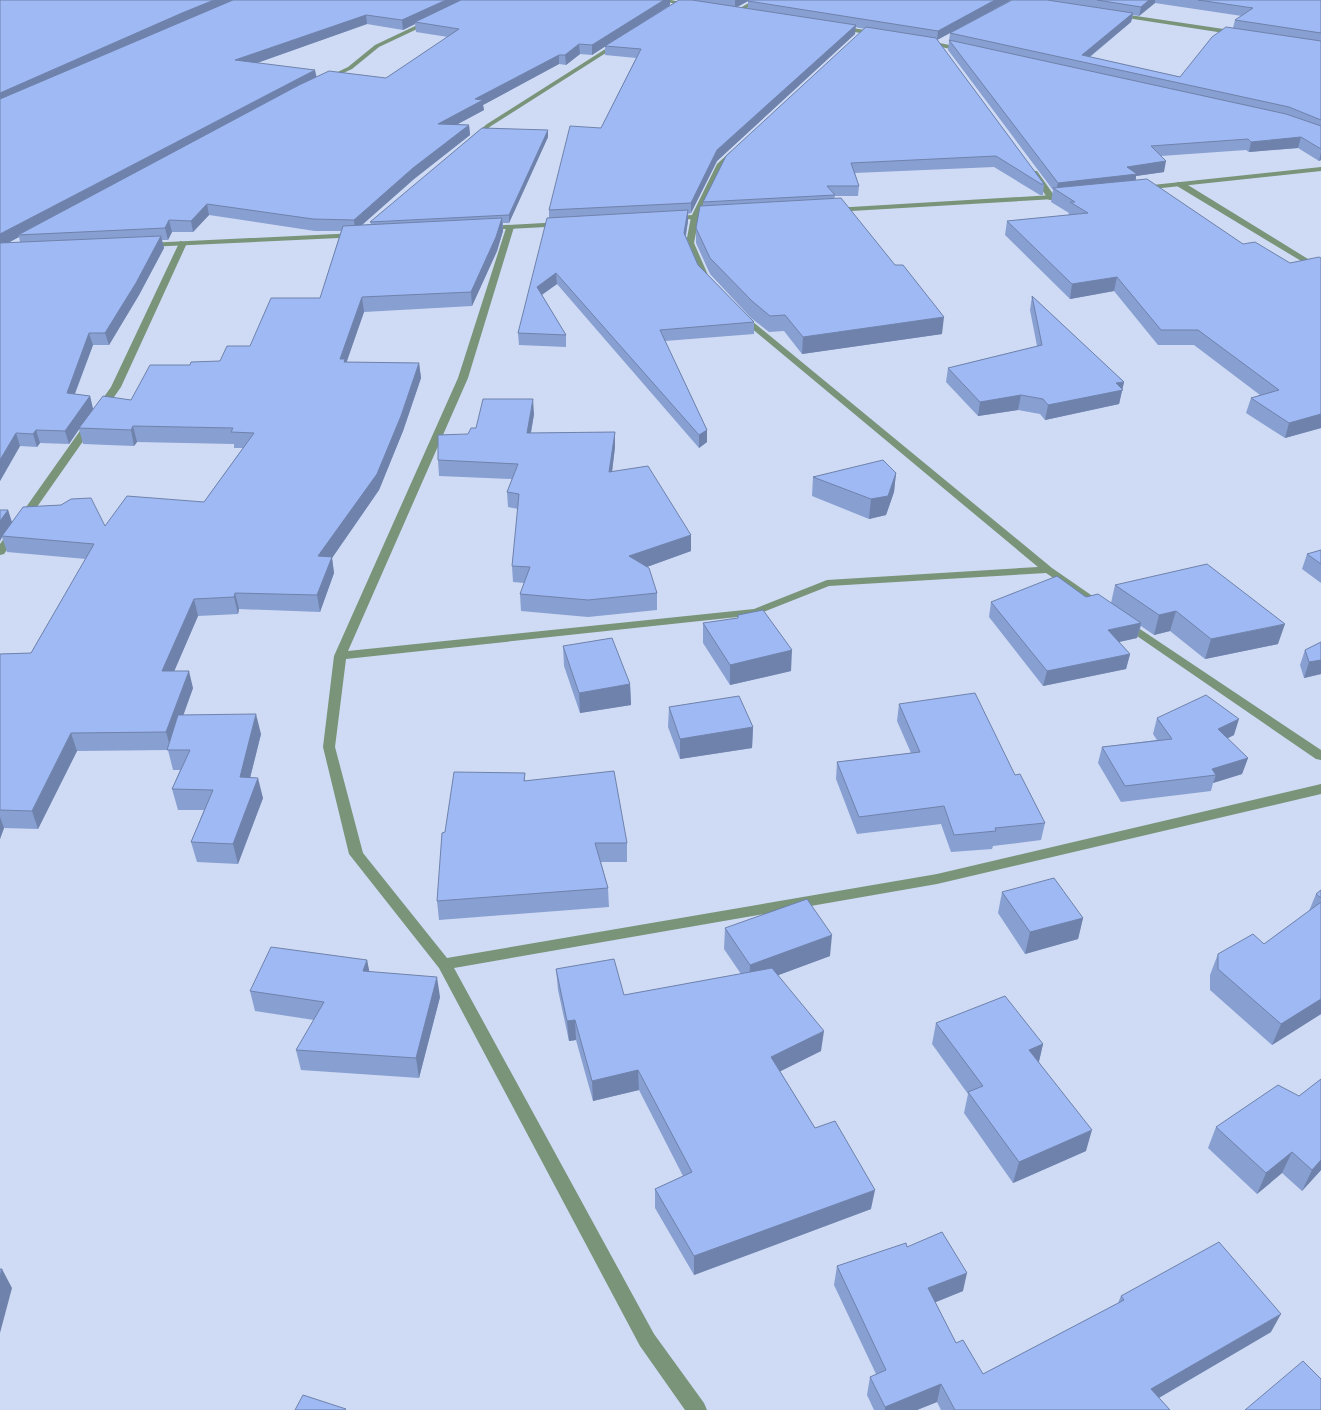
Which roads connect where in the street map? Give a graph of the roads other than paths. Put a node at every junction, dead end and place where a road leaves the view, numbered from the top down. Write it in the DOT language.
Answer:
graph roads {
  1 [pos="661,0"];
  2 [pos="758,0"];
  3 [pos="679,4"];
  4 [pos="698,6"];
  5 [pos="671,9"];
  6 [pos="727,11"];
  7 [pos="736,12"];
  8 [pos="746,14"];
  9 [pos="1111,14"];
  10 [pos="440,17"];
  11 [pos="834,27"];
  12 [pos="864,32"];
  13 [pos="1242,34"];
  14 [pos="882,35"];
  15 [pos="856,38"];
  16 [pos="946,40"];
  17 [pos="621,41"];
  18 [pos="920,41"];
  19 [pos="938,44"];
  20 [pos="967,51"];
  21 [pos="944,52"];
  22 [pos="315,84"];
  23 [pos="468,142"];
  24 [pos="743,144"];
  25 [pos="1029,167"];
  26 [pos="1321,169"];
  27 [pos="1180,184"];
  28 [pos="1131,189"];
  29 [pos="1082,195"];
  30 [pos="1052,198"];
  31 [pos="824,210"];
  32 [pos="725,215"];
  33 [pos="695,217"];
  34 [pos="666,218"];
  35 [pos="568,224"];
  36 [pos="510,227"];
  37 [pos="481,228"];
  38 [pos="367,231"];
  39 [pos="183,243"];
  40 [pos="136,245"];
  41 [pos="1321,270"];
  42 [pos="716,289"];
  43 [pos="734,308"];
  44 [pos="0,552"];
  45 [pos="1048,570"];
  46 [pos="340,656"];
  47 [pos="1321,756"];
  48 [pos="1321,790"];
  49 [pos="444,964"];
  50 [pos="697,1410"];
  1 -- 3 [label="street"];
  2 -- 7 [label="street"];
  3 -- 4 [label="street"];
  3 -- 5 [label="street"];
  6 -- 7 [label="street"];
  7 -- 8 [label="street"];
  9 -- 13 [label="street"];
  10 -- 22 [label="street"];
  11 -- 12 [label="street"];
  12 -- 14 [label="street"];
  12 -- 15 [label="street"];
  16 -- 19 [label="street"];
  17 -- 23 [label="street"];
  18 -- 19 [label="street"];
  19 -- 20 [label="street"];
  19 -- 21 [label="street"];
  24 -- 33 [label="street"];
  25 -- 30 [label="street"];
  26 -- 27 [label="street"];
  27 -- 28 [label="street"];
  27 -- 41 [label="street"];
  29 -- 30 [label="street"];
  30 -- 31 [label="street"];
  32 -- 33 [label="street"];
  33 -- 34 [label="street"];
  33 -- 42 [label="street"];
  35 -- 36 [label="street"];
  36 -- 37 [label="street"];
  36 -- 46 [label="street"];
  38 -- 39 [label="street"];
  39 -- 40 [label="street"];
  39 -- 44 [label="street"];
  43 -- 45 [label="street"];
  45 -- 46 [label="street"];
  45 -- 47 [label="street"];
  46 -- 49 [label="street"];
  48 -- 49 [label="street"];
  49 -- 50 [label="street"];
}
